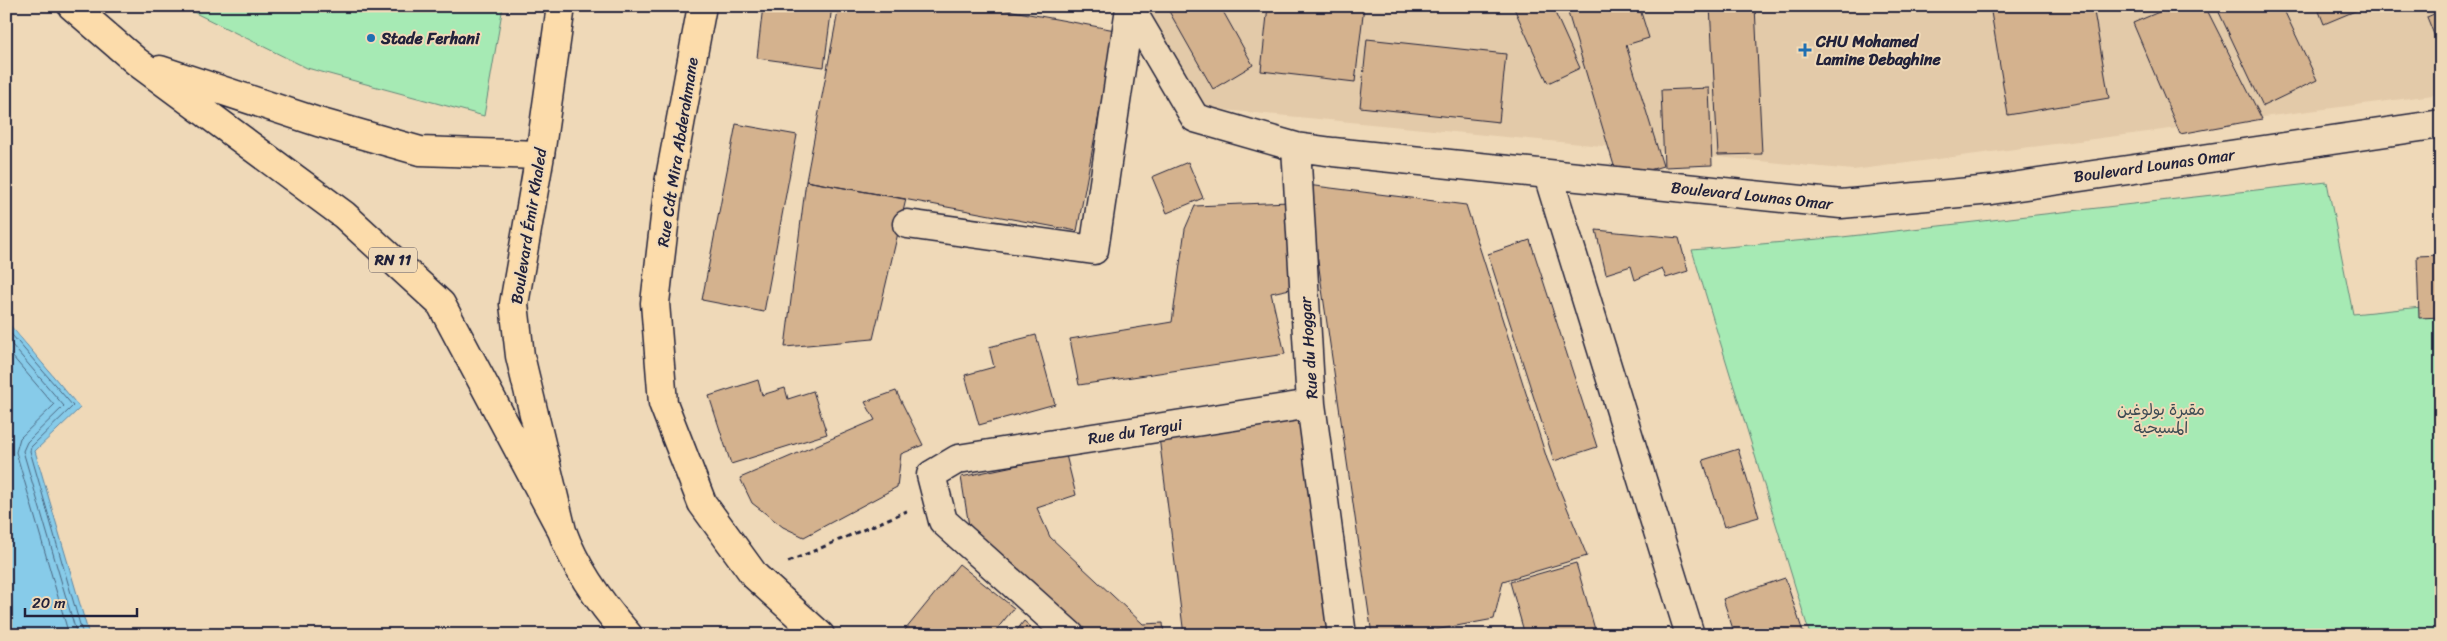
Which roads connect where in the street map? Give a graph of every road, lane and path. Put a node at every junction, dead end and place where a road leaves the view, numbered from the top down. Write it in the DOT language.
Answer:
graph roads {
  1 [pos="72,6"];
  2 [pos="561,6"];
  3 [pos="702,6"];
  4 [pos="1129,7"];
  5 [pos="137,62"];
  6 [pos="2441,124"];
  7 [pos="1296,147"];
  8 [pos="540,155"];
  9 [pos="1548,175"];
  10 [pos="907,224"];
  11 [pos="1312,404"];
  12 [pos="937,498"];
  13 [pos="562,531"];
  14 [pos="755,576"];
  15 [pos="628,635"];
  16 [pos="820,635"];
  17 [pos="1070,635"];
  18 [pos="1342,635"];
  19 [pos="1690,635"];
  1 -- 5 [label="main road, RN 11"];
  2 -- 8 [label="main road, Boulevard Émir Khaled / RN 11"];
  3 -- 14 [label="main road, Rue Cdt Mira Abderahmane"];
  4 -- 7 [label="street, Boulevard Lounas Omar"];
  4 -- 10 [label="street"];
  5 -- 8 [label="main road"];
  5 -- 13 [label="main road, RN 11"];
  6 -- 9 [label="street, Boulevard Lounas Omar"];
  7 -- 9 [label="street, Boulevard Lounas Omar"];
  7 -- 11 [label="street, Rue du Hoggar"];
  8 -- 13 [label="main road, Boulevard Émir Khaled / RN 11"];
  9 -- 19 [label="street"];
  11 -- 12 [label="street, Rue du Tergui"];
  11 -- 18 [label="street, Rue du Hoggar"];
  12 -- 14 [label="path"];
  12 -- 17 [label="street"];
  13 -- 15 [label="main road, RN 11"];
  14 -- 16 [label="main road, Rue Cdt Mira Abderahmane"];
}
